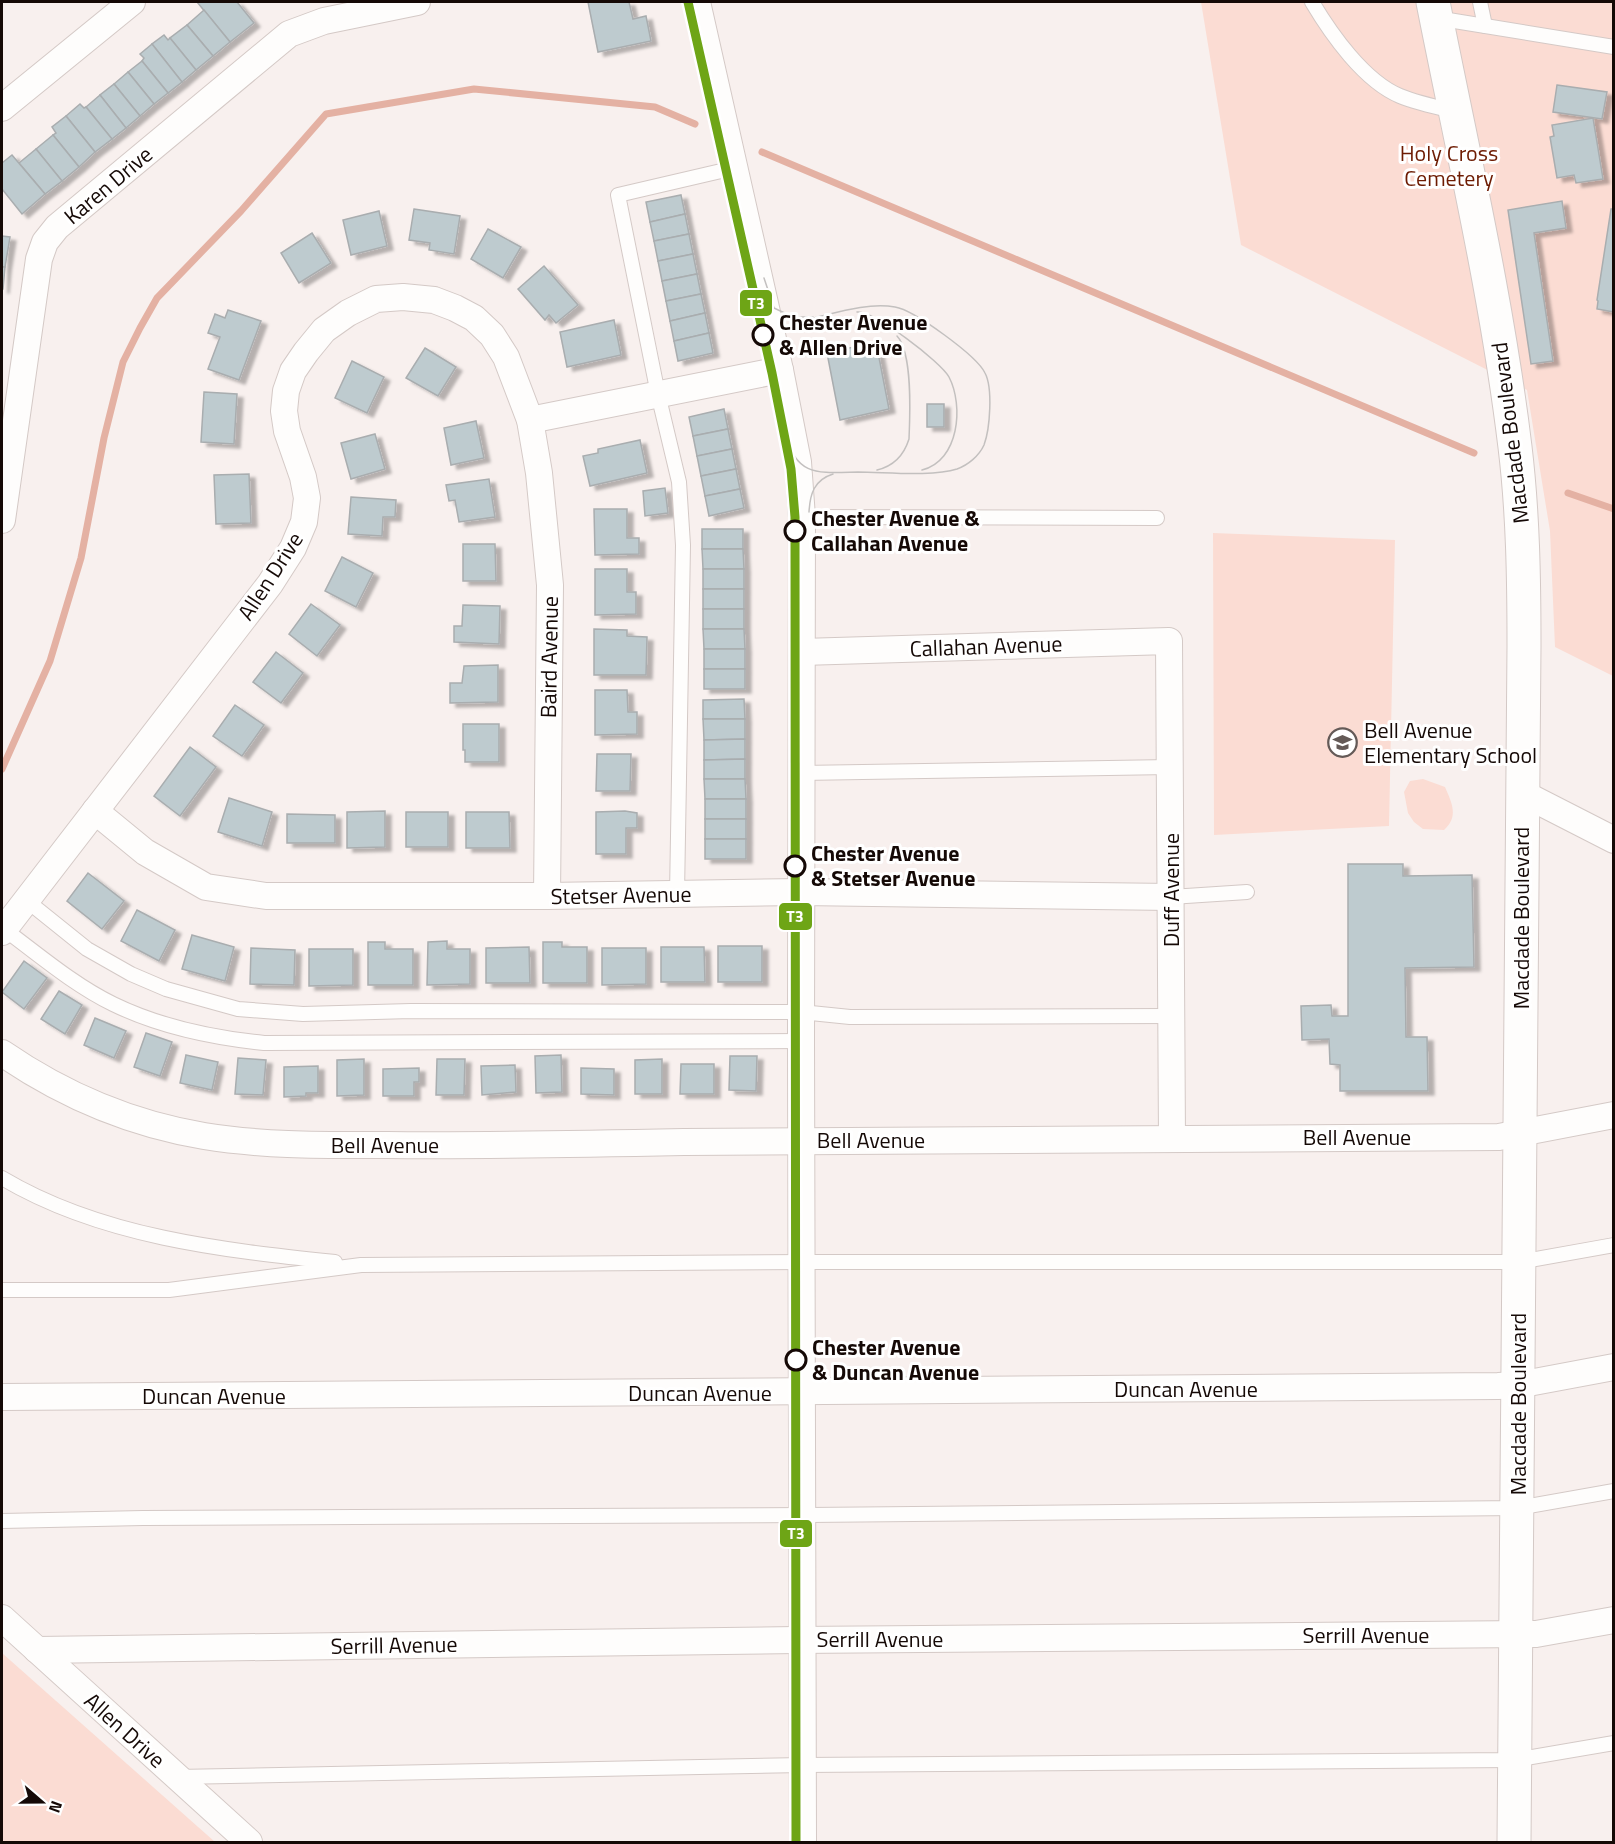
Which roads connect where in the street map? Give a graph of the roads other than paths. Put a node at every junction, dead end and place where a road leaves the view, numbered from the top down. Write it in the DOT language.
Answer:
graph roads {
  1 [pos="132,2"];
  2 [pos="417,2"];
  3 [pos="697,2"];
  4 [pos="1312,2"];
  5 [pos="1480,2"];
  6 [pos="1435,10"];
  7 [pos="1485,26"];
  8 [pos="1614,47"];
  9 [pos="2,108"];
  10 [pos="1455,111"];
  11 [pos="734,168"];
  12 [pos="780,370"];
  13 [pos="658,394"];
  14 [pos="530,420"];
  15 [pos="802,517"];
  16 [pos="1157,518"];
  17 [pos="2,520"];
  18 [pos="1169,641"];
  19 [pos="802,652"];
  20 [pos="1170,767"];
  21 [pos="801,773"];
  22 [pos="1522,793"];
  23 [pos="95,811"];
  24 [pos="1614,840"];
  25 [pos="801,892"];
  26 [pos="1247,892"];
  27 [pos="677,894"];
  28 [pos="547,896"];
  29 [pos="1171,897"];
  30 [pos="27,900"];
  31 [pos="3,930"];
  32 [pos="801,1012"];
  33 [pos="1172,1016"];
  34 [pos="801,1041"];
  35 [pos="2,1053"];
  36 [pos="1614,1115"];
  37 [pos="1520,1133"];
  38 [pos="1172,1139"];
  39 [pos="801,1141"];
  40 [pos="2,1178"];
  41 [pos="1614,1245"];
  42 [pos="801,1262"];
  43 [pos="1519,1262"];
  44 [pos="361,1265"];
  45 [pos="2,1290"];
  46 [pos="1614,1367"];
  47 [pos="1518,1385"];
  48 [pos="802,1392"];
  49 [pos="2,1397"];
  50 [pos="1614,1491"];
  51 [pos="1517,1508"];
  52 [pos="802,1515"];
  53 [pos="2,1521"];
  54 [pos="2,1618"];
  55 [pos="1614,1620"];
  56 [pos="1516,1634"];
  57 [pos="802,1640"];
  58 [pos="37,1650"];
  59 [pos="1614,1743"];
  60 [pos="1514,1760"];
  61 [pos="803,1765"];
  62 [pos="177,1777"];
  63 [pos="249,1842"];
  64 [pos="803,1842"];
  65 [pos="1514,1842"];
  1 -- 9 [label="street"];
  2 -- 17 [label="street, Karen Drive"];
  3 -- 11 [label="street"];
  4 -- 10 [label="lane"];
  5 -- 7 [label="lane"];
  6 -- 7 [label="lane"];
  6 -- 10 [label="main road, Macdade Boulevard"];
  7 -- 8 [label="lane"];
  10 -- 22 [label="main road, Macdade Boulevard"];
  11 -- 12 [label="street"];
  11 -- 13 [label="lane"];
  12 -- 13 [label="street"];
  12 -- 15 [label="street"];
  13 -- 14 [label="street"];
  13 -- 27 [label="lane"];
  14 -- 23 [label="street, Allen Drive"];
  14 -- 28 [label="street, Baird Avenue"];
  15 -- 16 [label="lane"];
  15 -- 19 [label="street"];
  18 -- 19 [label="street, Callahan Avenue"];
  18 -- 20 [label="street, Duff Avenue"];
  19 -- 21 [label="street"];
  20 -- 21 [label="lane"];
  20 -- 29 [label="street, Duff Avenue"];
  21 -- 25 [label="street"];
  22 -- 24 [label="street"];
  22 -- 37 [label="main road, Macdade Boulevard"];
  23 -- 28 [label="street, Stetser Avenue"];
  23 -- 30 [label="street, Allen Drive"];
  25 -- 27 [label="street, Stetser Avenue"];
  25 -- 29 [label="street, Stetser Avenue"];
  25 -- 32 [label="street"];
  26 -- 29 [label="lane"];
  27 -- 28 [label="street, Stetser Avenue"];
  29 -- 33 [label="street, Duff Avenue"];
  30 -- 31 [label="street, Allen Drive"];
  30 -- 32 [label="lane"];
  31 -- 34 [label="lane"];
  32 -- 33 [label="lane"];
  32 -- 34 [label="street"];
  33 -- 38 [label="street, Duff Avenue"];
  34 -- 39 [label="street"];
  35 -- 39 [label="street, Bell Avenue"];
  36 -- 37 [label="street, Bell Avenue"];
  37 -- 38 [label="street, Bell Avenue"];
  37 -- 43 [label="main road, Macdade Boulevard"];
  38 -- 39 [label="street, Bell Avenue"];
  39 -- 42 [label="street"];
  40 -- 44 [label="lane"];
  41 -- 43 [label="lane"];
  42 -- 43 [label="lane"];
  42 -- 44 [label="lane"];
  42 -- 48 [label="street"];
  43 -- 47 [label="main road, Macdade Boulevard"];
  44 -- 45 [label="lane"];
  46 -- 47 [label="street, Duncan Avenue"];
  47 -- 48 [label="street, Duncan Avenue"];
  47 -- 51 [label="main road, Macdade Boulevard"];
  48 -- 49 [label="street, Duncan Avenue"];
  48 -- 52 [label="street"];
  50 -- 51 [label="lane"];
  51 -- 52 [label="lane"];
  51 -- 56 [label="main road, Macdade Boulevard"];
  52 -- 53 [label="lane"];
  52 -- 57 [label="street"];
  54 -- 58 [label="street, Allen Drive"];
  55 -- 56 [label="street, Serrill Avenue"];
  56 -- 57 [label="street, Serrill Avenue"];
  56 -- 60 [label="main road, Macdade Boulevard"];
  57 -- 58 [label="street, Serrill Avenue"];
  57 -- 61 [label="street"];
  58 -- 62 [label="street, Allen Drive"];
  59 -- 60 [label="lane"];
  60 -- 61 [label="lane"];
  60 -- 65 [label="main road, Macdade Boulevard"];
  61 -- 62 [label="lane"];
  61 -- 64 [label="street"];
  62 -- 63 [label="street, Allen Drive"];
}
